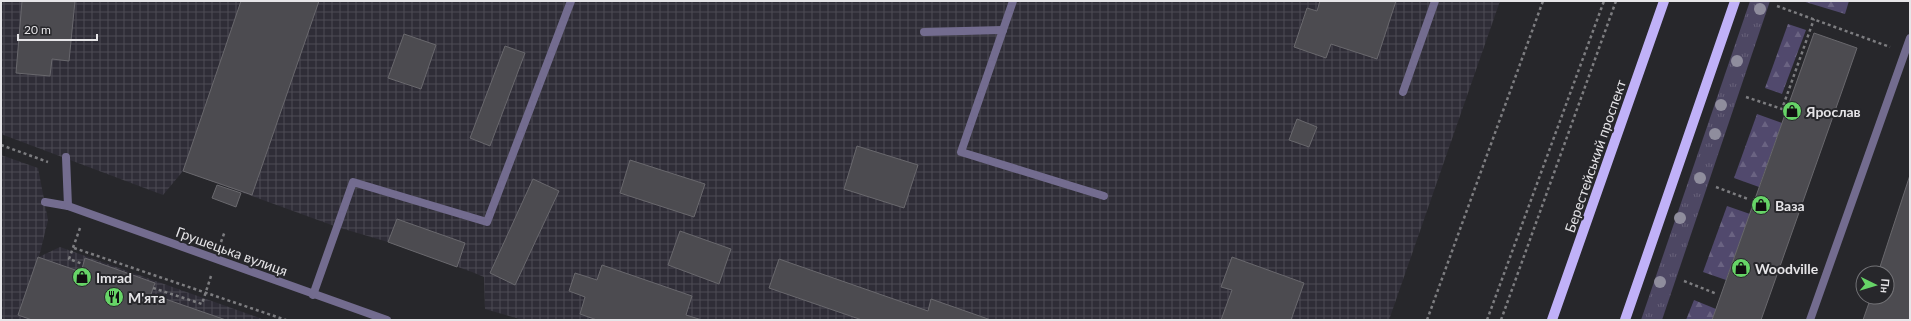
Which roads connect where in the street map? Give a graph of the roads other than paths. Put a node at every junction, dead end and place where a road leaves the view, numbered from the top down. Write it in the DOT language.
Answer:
graph roads {
  1 [pos="571,1"];
  2 [pos="1013,1"];
  3 [pos="1435,1"];
  4 [pos="1664,1"];
  5 [pos="1735,1"];
  6 [pos="1003,30"];
  7 [pos="924,32"];
  8 [pos="1910,38"];
  9 [pos="1403,92"];
  10 [pos="66,157"];
  11 [pos="1104,196"];
  12 [pos="45,202"];
  13 [pos="68,206"];
  14 [pos="313,294"];
  15 [pos="387,320"];
  16 [pos="1552,320"];
  17 [pos="1626,320"];
  18 [pos="1810,320"];
  1 -- 14 [label="street"];
  2 -- 6 [label="street"];
  3 -- 9 [label="street"];
  4 -- 16 [label="main road, Берестейський проспект"];
  5 -- 17 [label="main road"];
  6 -- 7 [label="street"];
  6 -- 11 [label="street"];
  8 -- 18 [label="street"];
  10 -- 13 [label="street"];
  12 -- 13 [label="street, Грушецька вулиця"];
  13 -- 14 [label="street, Грушецька вулиця"];
  14 -- 15 [label="street, Грушецька вулиця"];
}
